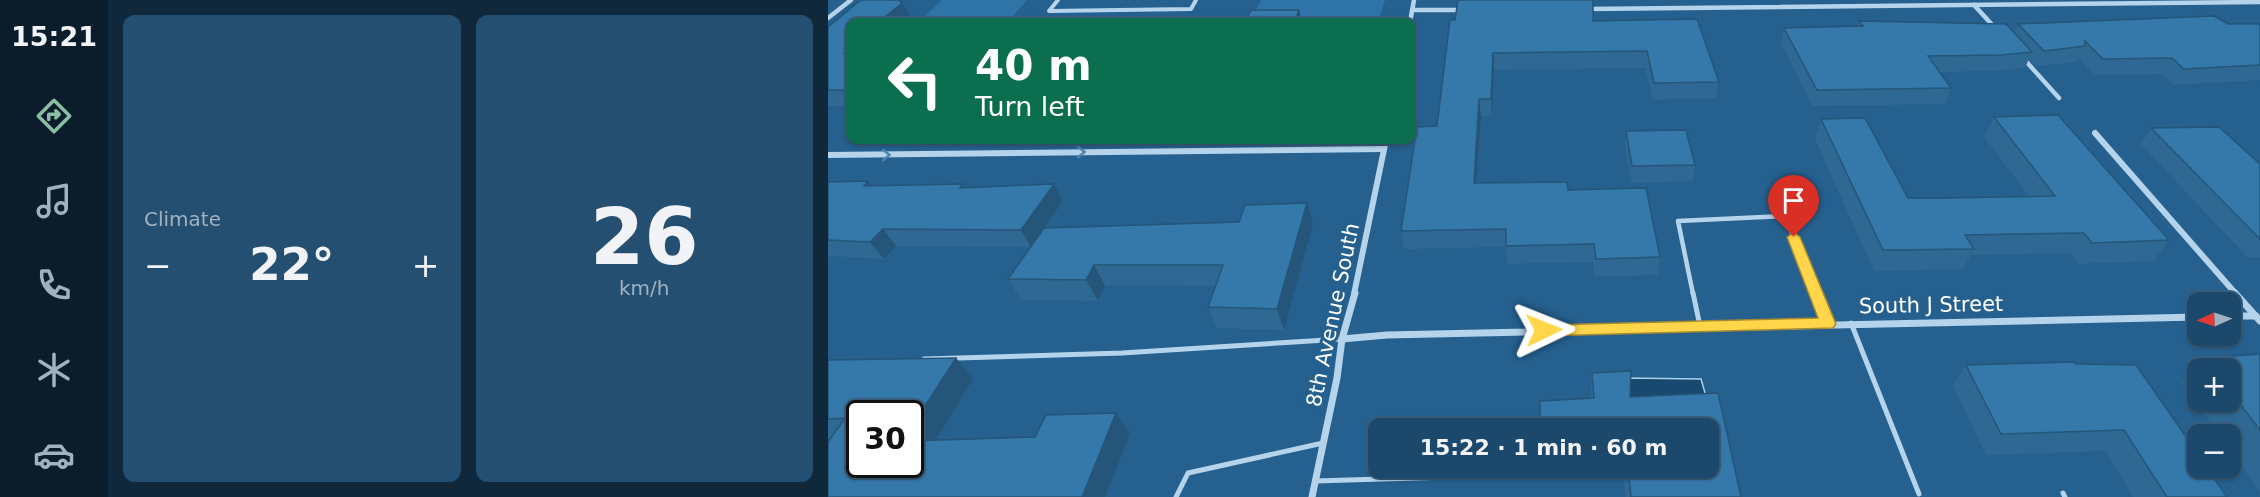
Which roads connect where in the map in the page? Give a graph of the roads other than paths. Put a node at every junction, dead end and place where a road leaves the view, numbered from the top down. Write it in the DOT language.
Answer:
graph roads {
  1 [pos="850,0"];
  2 [pos="1058,0"];
  3 [pos="1196,0"];
  4 [pos="1414,0"];
  5 [pos="2260,2"];
  6 [pos="1974,4"];
  7 [pos="1581,9"];
  8 [pos="1412,10"];
  9 [pos="1473,10"];
  10 [pos="828,18"];
  11 [pos="1411,18"];
  12 [pos="2000,32"];
  13 [pos="2022,57"];
  14 [pos="2059,98"];
  15 [pos="2096,134"];
  16 [pos="1385,144"];
  17 [pos="1384,148"];
  18 [pos="828,156"];
  19 [pos="2241,316"];
  20 [pos="2187,317"];
  21 [pos="2258,317"];
  22 [pos="1851,323"];
  23 [pos="1828,324"];
  24 [pos="1700,326"];
  25 [pos="1342,339"];
  26 [pos="922,359"];
  27 [pos="1323,443"];
  28 [pos="1417,478"];
  29 [pos="1315,481"];
  30 [pos="1918,494"];
  31 [pos="1176,497"];
  32 [pos="1312,497"];
  1 -- 10 [label="street"];
  2 -- 3 [label="lane"];
  4 -- 8 [label="street"];
  5 -- 6 [label="street"];
  6 -- 7 [label="street"];
  6 -- 12 [label="street"];
  8 -- 9 [label="street"];
  8 -- 11 [label="street"];
  13 -- 14 [label="street"];
  15 -- 21 [label="street"];
  16 -- 17 [label="street, 8th Avenue South"];
  18 -- 17 [label="street, one-way"];
  17 -- 25 [label="street, 8th Avenue South"];
  19 -- 21 [label="street"];
  20 -- 22 [label="street, South J Street"];
  22 -- 23 [label="street, South J Street"];
  22 -- 30 [label="lane"];
  23 -- 24 [label="street, South J Street"];
  23 -- 24 [label="lane"];
  24 -- 25 [label="street, South J Street"];
  25 -- 26 [label="lane"];
  25 -- 27 [label="street, 8th Avenue South"];
  27 -- 29 [label="street, 8th Avenue South"];
  27 -- 31 [label="lane"];
  28 -- 29 [label="lane"];
  29 -- 32 [label="street, 8th Avenue South"];
}
